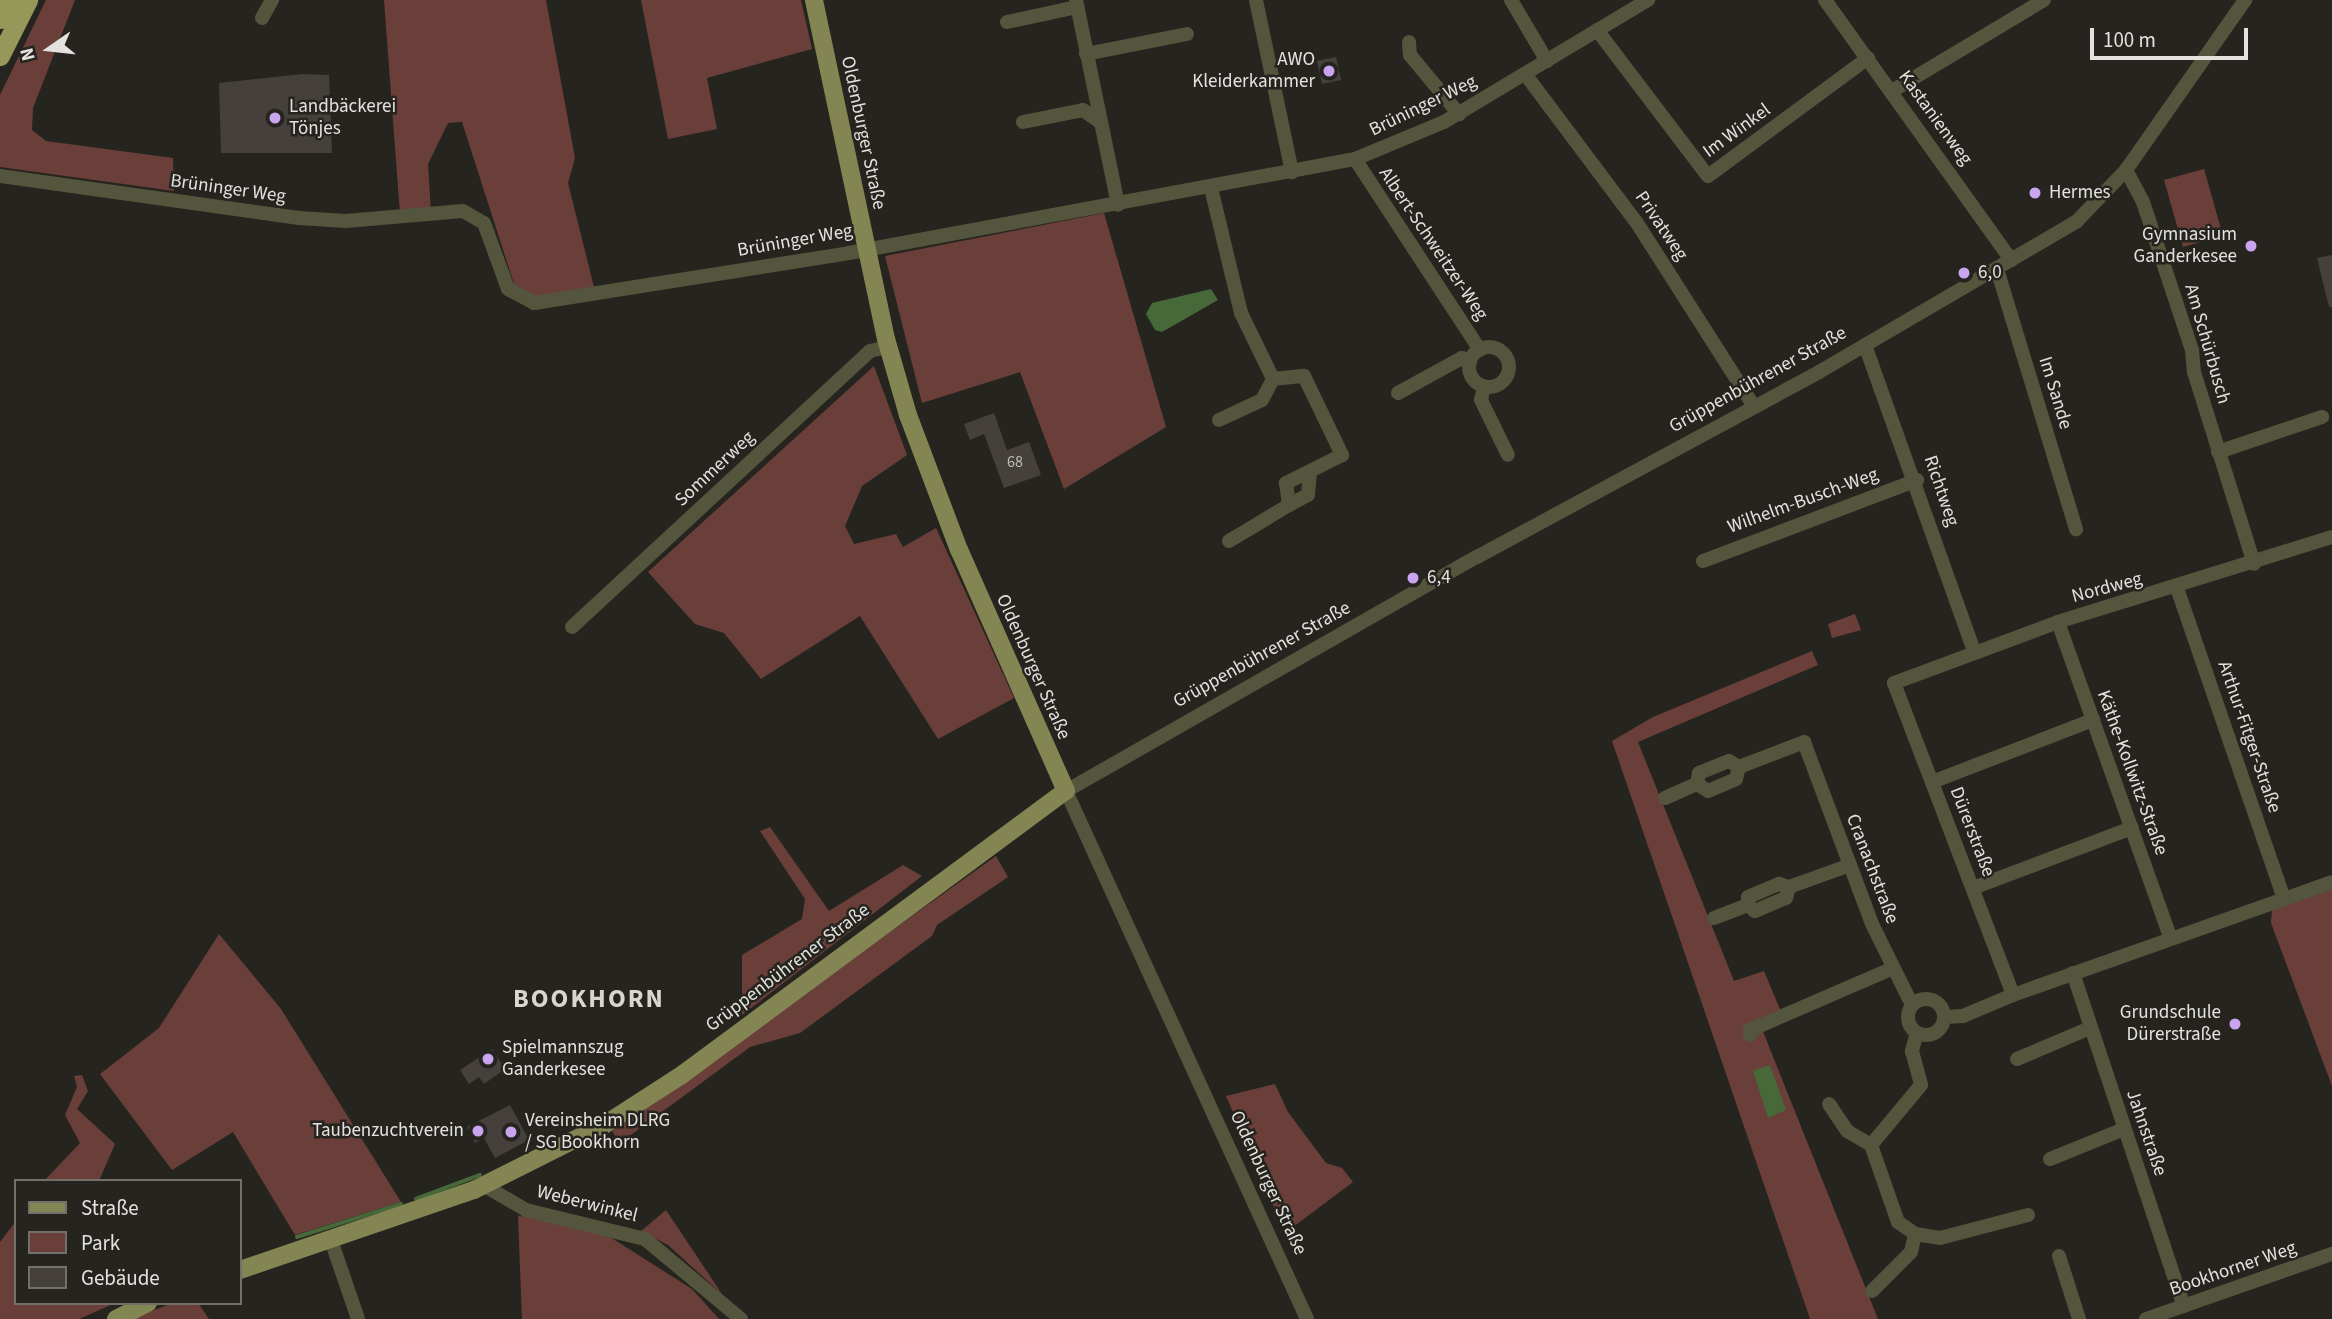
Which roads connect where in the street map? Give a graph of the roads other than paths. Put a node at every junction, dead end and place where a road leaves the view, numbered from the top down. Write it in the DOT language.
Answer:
graph roads {
  1 [pos="9,0"];
  2 [pos="28,0"];
  3 [pos="272,0"];
  4 [pos="814,0"];
  5 [pos="1256,0"];
  6 [pos="1511,0"];
  7 [pos="1648,0"];
  8 [pos="1825,0"];
  9 [pos="2044,0"];
  10 [pos="2245,0"];
  11 [pos="1076,4"];
  12 [pos="262,18"];
  13 [pos="0,19"];
  14 [pos="1007,23"];
  15 [pos="1597,30"];
  16 [pos="1187,34"];
  17 [pos="1409,42"];
  18 [pos="1086,54"];
  19 [pos="0,56"];
  20 [pos="1868,58"];
  21 [pos="1547,61"];
  22 [pos="1525,74"];
  23 [pos="1892,91"];
  24 [pos="1093,95"];
  25 [pos="1083,110"];
  26 [pos="1459,114"];
  27 [pos="1099,121"];
  28 [pos="1023,122"];
  29 [pos="1355,159"];
  30 [pos="2126,170"];
  31 [pos="1292,172"];
  32 [pos="0,176"];
  33 [pos="1211,188"];
  34 [pos="1118,205"];
  35 [pos="865,248"];
  36 [pos="2011,260"];
  37 [pos="1997,269"];
  38 [pos="1865,345"];
  39 [pos="888,347"];
  40 [pos="1480,350"];
  41 [pos="1470,362"];
  42 [pos="1273,379"];
  43 [pos="1484,387"];
  44 [pos="1398,393"];
  45 [pos="1754,407"];
  46 [pos="2322,416"];
  47 [pos="1219,420"];
  48 [pos="2218,452"];
  49 [pos="1508,455"];
  50 [pos="1310,472"];
  51 [pos="1917,480"];
  52 [pos="1289,505"];
  53 [pos="2076,529"];
  54 [pos="2332,537"];
  55 [pos="1229,541"];
  56 [pos="1703,561"];
  57 [pos="2254,564"];
  58 [pos="2178,587"];
  59 [pos="2058,622"];
  60 [pos="572,627"];
  61 [pos="1974,651"];
  62 [pos="1894,683"];
  63 [pos="2093,720"];
  64 [pos="1932,782"];
  65 [pos="1066,791"];
  66 [pos="1665,798"];
  67 [pos="2132,828"];
  68 [pos="1850,865"];
  69 [pos="2332,882"];
  70 [pos="1973,888"];
  71 [pos="2284,899"];
  72 [pos="1714,918"];
  73 [pos="2171,936"];
  74 [pos="1891,969"];
  75 [pos="2073,973"];
  76 [pos="2013,995"];
  77 [pos="1912,1005"];
  78 [pos="1944,1017"];
  79 [pos="2090,1028"];
  80 [pos="1917,1032"];
  81 [pos="1750,1035"];
  82 [pos="2017,1059"];
  83 [pos="1829,1104"];
  84 [pos="2124,1129"];
  85 [pos="1871,1145"];
  86 [pos="2050,1159"];
  87 [pos="485,1186"];
  88 [pos="2028,1215"];
  89 [pos="1916,1234"];
  90 [pos="331,1240"];
  91 [pos="2332,1255"];
  92 [pos="2059,1256"];
  93 [pos="242,1269"];
  94 [pos="1872,1291"];
  95 [pos="144,1305"];
  96 [pos="2184,1306"];
  97 [pos="117,1319"];
  98 [pos="358,1319"];
  99 [pos="741,1319"];
  100 [pos="1307,1319"];
  101 [pos="2079,1319"];
  102 [pos="2146,1319"];
  1 -- 13 [label="highway"];
  2 -- 19 [label="highway"];
  3 -- 12 [label="street"];
  4 -- 35 [label="main road, Oldenburger Straße"];
  5 -- 31 [label="street"];
  6 -- 21 [label="street"];
  7 -- 15 [label="street, Brüninger Weg"];
  8 -- 20 [label="street, Kastanienweg"];
  9 -- 23 [label="street"];
  10 -- 30 [label="street, Grüppenbührener Straße"];
  11 -- 14 [label="street"];
  11 -- 18 [label="street"];
  15 -- 20 [label="street, Im Winkel"];
  15 -- 21 [label="street, Brüninger Weg"];
  16 -- 18 [label="street"];
  17 -- 26 [label="street"];
  18 -- 24 [label="street"];
  20 -- 23 [label="street, Kastanienweg"];
  21 -- 22 [label="street, Brüninger Weg"];
  22 -- 26 [label="street, Brüninger Weg"];
  22 -- 45 [label="street, Privatweg"];
  23 -- 36 [label="street, Kastanienweg"];
  24 -- 25 [label="street"];
  24 -- 27 [label="street"];
  25 -- 27 [label="street"];
  25 -- 28 [label="street"];
  26 -- 29 [label="street, Brüninger Weg"];
  27 -- 34 [label="street"];
  29 -- 31 [label="street, Brüninger Weg"];
  29 -- 40 [label="street, Albert-Schweitzer-Weg"];
  30 -- 36 [label="street, Grüppenbührener Straße"];
  30 -- 48 [label="street, Am Schürbusch"];
  31 -- 33 [label="street, Brüninger Weg"];
  32 -- 35 [label="street, Brüninger Weg"];
  33 -- 34 [label="street, Brüninger Weg"];
  33 -- 42 [label="street"];
  34 -- 35 [label="street, Brüninger Weg"];
  35 -- 39 [label="main road, Oldenburger Straße"];
  36 -- 37 [label="street, Grüppenbührener Straße"];
  37 -- 38 [label="street, Grüppenbührener Straße"];
  37 -- 53 [label="street, Im Sande"];
  38 -- 45 [label="street, Grüppenbührener Straße"];
  38 -- 51 [label="street, Richtweg"];
  39 -- 60 [label="street, Sommerweg"];
  39 -- 65 [label="main road, Oldenburger Straße"];
  40 -- 41 [label="street, Albert-Schweitzer-Weg"];
  40 -- 43 [label="street, Albert-Schweitzer-Weg"];
  41 -- 43 [label="street"];
  41 -- 44 [label="street"];
  42 -- 47 [label="street"];
  42 -- 50 [label="street"];
  43 -- 49 [label="street"];
  45 -- 65 [label="street, Grüppenbührener Straße"];
  46 -- 48 [label="street"];
  48 -- 57 [label="street, Am Schürbusch"];
  50 -- 52 [label="street"];
  50 -- 52 [label="street"];
  51 -- 56 [label="street, Wilhelm-Busch-Weg"];
  51 -- 61 [label="street, Richtweg"];
  52 -- 55 [label="street"];
  54 -- 57 [label="street, Nordweg"];
  57 -- 58 [label="street, Nordweg"];
  58 -- 59 [label="street, Nordweg"];
  58 -- 71 [label="street, Arthur-Fitger-Straße"];
  59 -- 61 [label="street, Nordweg"];
  59 -- 63 [label="street, Käthe-Kollwitz-Straße"];
  61 -- 62 [label="street, Nordweg"];
  62 -- 64 [label="street, Dürerstraße"];
  63 -- 64 [label="street"];
  63 -- 67 [label="street, Käthe-Kollwitz-Straße"];
  64 -- 70 [label="street, Dürerstraße"];
  65 -- 87 [label="main road, Grüppenbührener Straße"];
  65 -- 100 [label="street, Oldenburger Straße"];
  66 -- 68 [label="street, Cranachstraße"];
  67 -- 70 [label="street"];
  67 -- 73 [label="street, Käthe-Kollwitz-Straße"];
  68 -- 72 [label="street"];
  68 -- 74 [label="street, Cranachstraße"];
  69 -- 71 [label="street"];
  70 -- 76 [label="street, Dürerstraße"];
  71 -- 73 [label="street"];
  73 -- 75 [label="street"];
  74 -- 77 [label="street, Cranachstraße"];
  74 -- 81 [label="street"];
  75 -- 76 [label="street"];
  75 -- 79 [label="street, Jahnstraße"];
  76 -- 78 [label="street"];
  77 -- 78 [label="street"];
  77 -- 80 [label="street"];
  78 -- 80 [label="street"];
  79 -- 82 [label="street"];
  79 -- 84 [label="street, Jahnstraße"];
  80 -- 85 [label="street"];
  83 -- 85 [label="street"];
  84 -- 86 [label="street"];
  84 -- 96 [label="street, Jahnstraße"];
  85 -- 89 [label="street"];
  87 -- 90 [label="main road, Grüppenbührener Straße"];
  87 -- 99 [label="street, Weberwinkel"];
  88 -- 89 [label="street"];
  89 -- 94 [label="street"];
  90 -- 93 [label="main road, Grüppenbührener Straße"];
  90 -- 98 [label="street"];
  91 -- 96 [label="street, Bookhorner Weg"];
  92 -- 101 [label="street"];
  95 -- 97 [label="main road"];
  96 -- 102 [label="street, Bookhorner Weg"];
}
